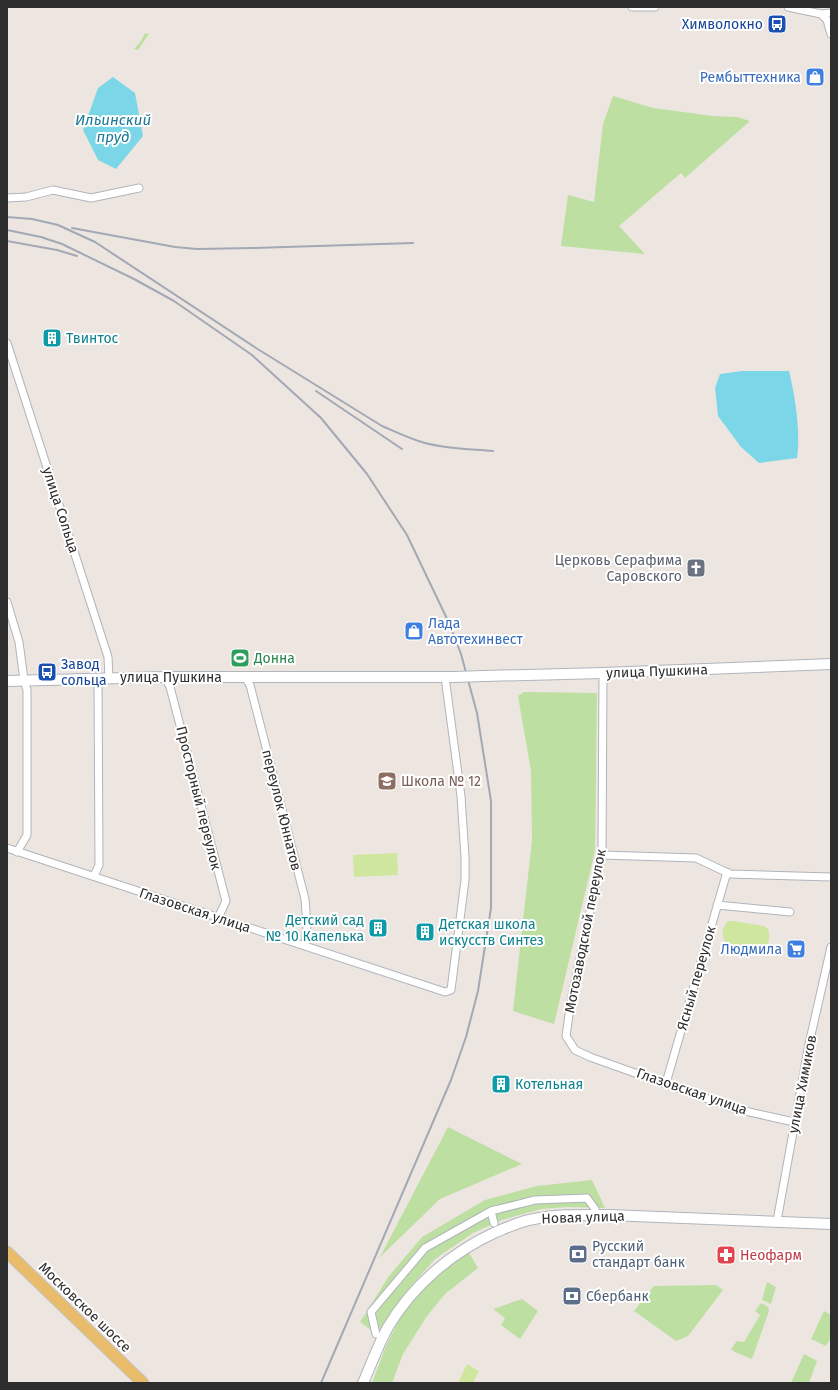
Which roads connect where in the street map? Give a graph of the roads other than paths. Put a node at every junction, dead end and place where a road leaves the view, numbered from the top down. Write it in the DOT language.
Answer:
graph roads {
  1 [pos="632,7"];
  2 [pos="655,7"];
  3 [pos="788,7"];
  4 [pos="831,13"];
  5 [pos="821,14"];
  6 [pos="831,34"];
  7 [pos="139,188"];
  8 [pos="7,198"];
  9 [pos="7,343"];
  10 [pos="7,602"];
  11 [pos="831,664"];
  12 [pos="603,673"];
  13 [pos="165,677"];
  14 [pos="245,677"];
  15 [pos="450,677"];
  16 [pos="98,678"];
  17 [pos="109,678"];
  18 [pos="24,680"];
  19 [pos="7,681"];
  20 [pos="7,848"];
  21 [pos="17,852"];
  22 [pos="602,855"];
  23 [pos="727,872"];
  24 [pos="94,876"];
  25 [pos="831,877"];
  26 [pos="717,905"];
  27 [pos="790,912"];
  28 [pos="218,918"];
  29 [pos="305,946"];
  30 [pos="831,947"];
  31 [pos="590,1057"];
  32 [pos="666,1083"];
  33 [pos="794,1122"];
  34 [pos="595,1209"];
  35 [pos="491,1211"];
  36 [pos="777,1221"];
  37 [pos="494,1223"];
  38 [pos="831,1224"];
  39 [pos="7,1252"];
  40 [pos="376,1334"];
  41 [pos="143,1383"];
  42 [pos="363,1383"];
  1 -- 2 [label="street"];
  3 -- 5 [label="street"];
  4 -- 5 [label="street"];
  5 -- 6 [label="street"];
  7 -- 8 [label="street"];
  9 -- 17 [label="street, улица Сольца"];
  10 -- 18 [label="street"];
  11 -- 12 [label="street, улица Пушкина"];
  12 -- 15 [label="street, улица Пушкина, bridge"];
  12 -- 22 [label="street, Мотозаводской переулок"];
  13 -- 14 [label="street, улица Пушкина"];
  13 -- 17 [label="street, улица Пушкина"];
  13 -- 28 [label="street, Просторный переулок"];
  14 -- 15 [label="street, улица Пушкина"];
  14 -- 29 [label="street, переулок Юннатов"];
  15 -- 29 [label="street, Глазовская улица"];
  16 -- 17 [label="street, улица Пушкина"];
  16 -- 18 [label="street, улица Пушкина"];
  16 -- 24 [label="street"];
  18 -- 19 [label="street, улица Пушкина"];
  18 -- 21 [label="street"];
  20 -- 21 [label="street, Глазовская улица"];
  21 -- 24 [label="street, Глазовская улица"];
  22 -- 23 [label="street"];
  22 -- 31 [label="street, Мотозаводской переулок"];
  23 -- 25 [label="street"];
  23 -- 26 [label="street, Ясный переулок"];
  24 -- 28 [label="street, Глазовская улица"];
  26 -- 27 [label="street"];
  26 -- 32 [label="street, Ясный переулок"];
  28 -- 29 [label="street, Глазовская улица"];
  30 -- 33 [label="street, улица Химиков"];
  31 -- 32 [label="street, Глазовская улица"];
  32 -- 33 [label="street, Глазовская улица"];
  33 -- 36 [label="street, улица Химиков"];
  34 -- 35 [label="street"];
  35 -- 37 [label="street"];
  35 -- 40 [label="street"];
  36 -- 38 [label="street, Новая улица"];
  36 -- 42 [label="street, Новая улица"];
  39 -- 41 [label="main road, Московское шоссе"];
}
